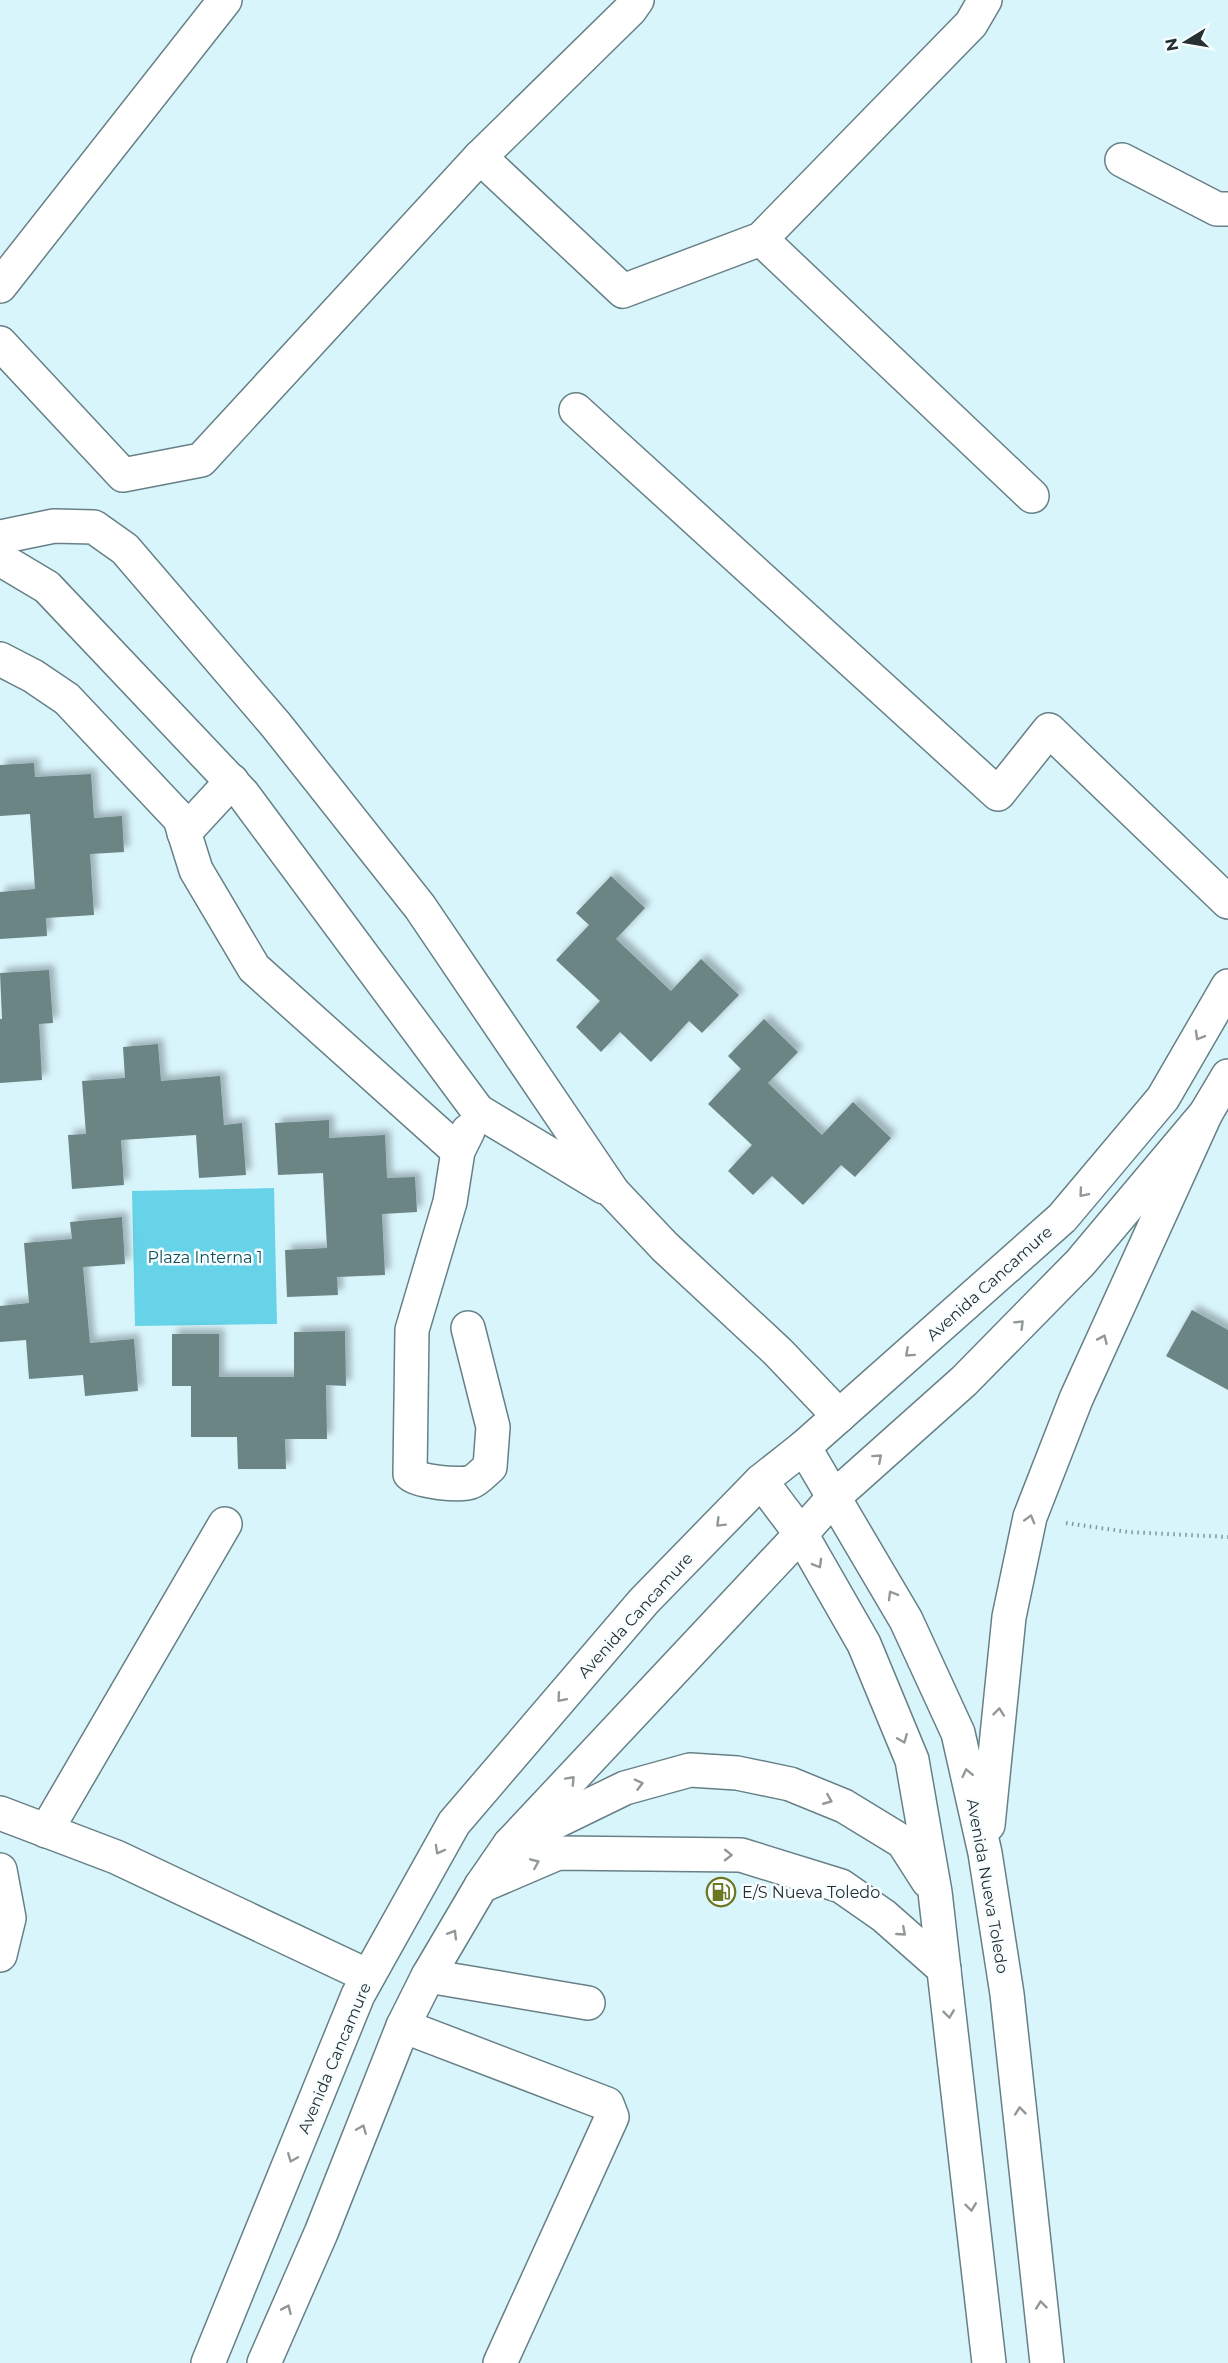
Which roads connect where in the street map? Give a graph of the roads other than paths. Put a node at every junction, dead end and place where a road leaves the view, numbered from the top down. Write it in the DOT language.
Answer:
graph roads {
  1 [pos="225,0"];
  2 [pos="985,0"];
  3 [pos="628,3"];
  4 [pos="480,157"];
  5 [pos="1122,160"];
  6 [pos="1228,209"];
  7 [pos="761,239"];
  8 [pos="0,286"];
  9 [pos="0,343"];
  10 [pos="576,411"];
  11 [pos="1032,496"];
  12 [pos="0,537"];
  13 [pos="0,559"];
  14 [pos="0,659"];
  15 [pos="232,782"];
  16 [pos="184,833"];
  17 [pos="1228,902"];
  18 [pos="1228,986"];
  19 [pos="1228,1076"];
  20 [pos="478,1111"];
  21 [pos="1206,1113"];
  22 [pos="458,1151"];
  23 [pos="613,1192"];
  24 [pos="468,1328"];
  25 [pos="839,1416"];
  26 [pos="804,1447"];
  27 [pos="762,1481"];
  28 [pos="834,1497"];
  29 [pos="225,1524"];
  30 [pos="801,1534"];
  31 [pos="0,1813"];
  32 [pos="45,1831"];
  33 [pos="510,1844"];
  34 [pos="985,1853"];
  35 [pos="0,1870"];
  36 [pos="481,1886"];
  37 [pos="935,1892"];
  38 [pos="0,1955"];
  39 [pos="944,1970"];
  40 [pos="368,1976"];
  41 [pos="428,1976"];
  42 [pos="588,2003"];
  43 [pos="403,2026"];
  44 [pos="208,2363"];
  45 [pos="264,2363"];
  46 [pos="500,2363"];
  47 [pos="989,2363"];
  48 [pos="1047,2363"];
  1 -- 8 [label="street"];
  2 -- 7 [label="street"];
  3 -- 4 [label="street"];
  4 -- 7 [label="street"];
  4 -- 9 [label="street"];
  5 -- 6 [label="street"];
  7 -- 11 [label="street"];
  10 -- 17 [label="street"];
  12 -- 23 [label="street"];
  13 -- 15 [label="street"];
  14 -- 16 [label="street"];
  15 -- 16 [label="street"];
  15 -- 20 [label="street"];
  16 -- 22 [label="street"];
  18 -- 25 [label="street, Avenida Cancamure, one-way"];
  19 -- 21 [label="street"];
  20 -- 22 [label="street"];
  20 -- 23 [label="street"];
  28 -- 21 [label="street, one-way"];
  34 -- 21 [label="street, one-way"];
  22 -- 24 [label="street"];
  23 -- 25 [label="street"];
  25 -- 26 [label="street, Avenida Cancamure"];
  26 -- 27 [label="street, Avenida Cancamure"];
  26 -- 28 [label="street, Avenida Nueva Toledo"];
  27 -- 30 [label="street"];
  27 -- 40 [label="street, Avenida Cancamure, one-way"];
  28 -- 30 [label="street"];
  34 -- 28 [label="street, Avenida Nueva Toledo, one-way"];
  29 -- 32 [label="street"];
  33 -- 30 [label="street, one-way"];
  30 -- 37 [label="street, one-way"];
  31 -- 32 [label="street"];
  32 -- 40 [label="street"];
  33 -- 36 [label="street"];
  33 -- 37 [label="street, one-way"];
  48 -- 34 [label="street, Avenida Nueva Toledo, one-way"];
  35 -- 38 [label="street"];
  36 -- 39 [label="street, one-way"];
  41 -- 36 [label="street, one-way"];
  37 -- 39 [label="street"];
  39 -- 47 [label="street, one-way"];
  40 -- 44 [label="street, Avenida Cancamure, one-way"];
  41 -- 42 [label="street"];
  41 -- 43 [label="street"];
  45 -- 43 [label="street, one-way"];
  43 -- 46 [label="street"];
}
